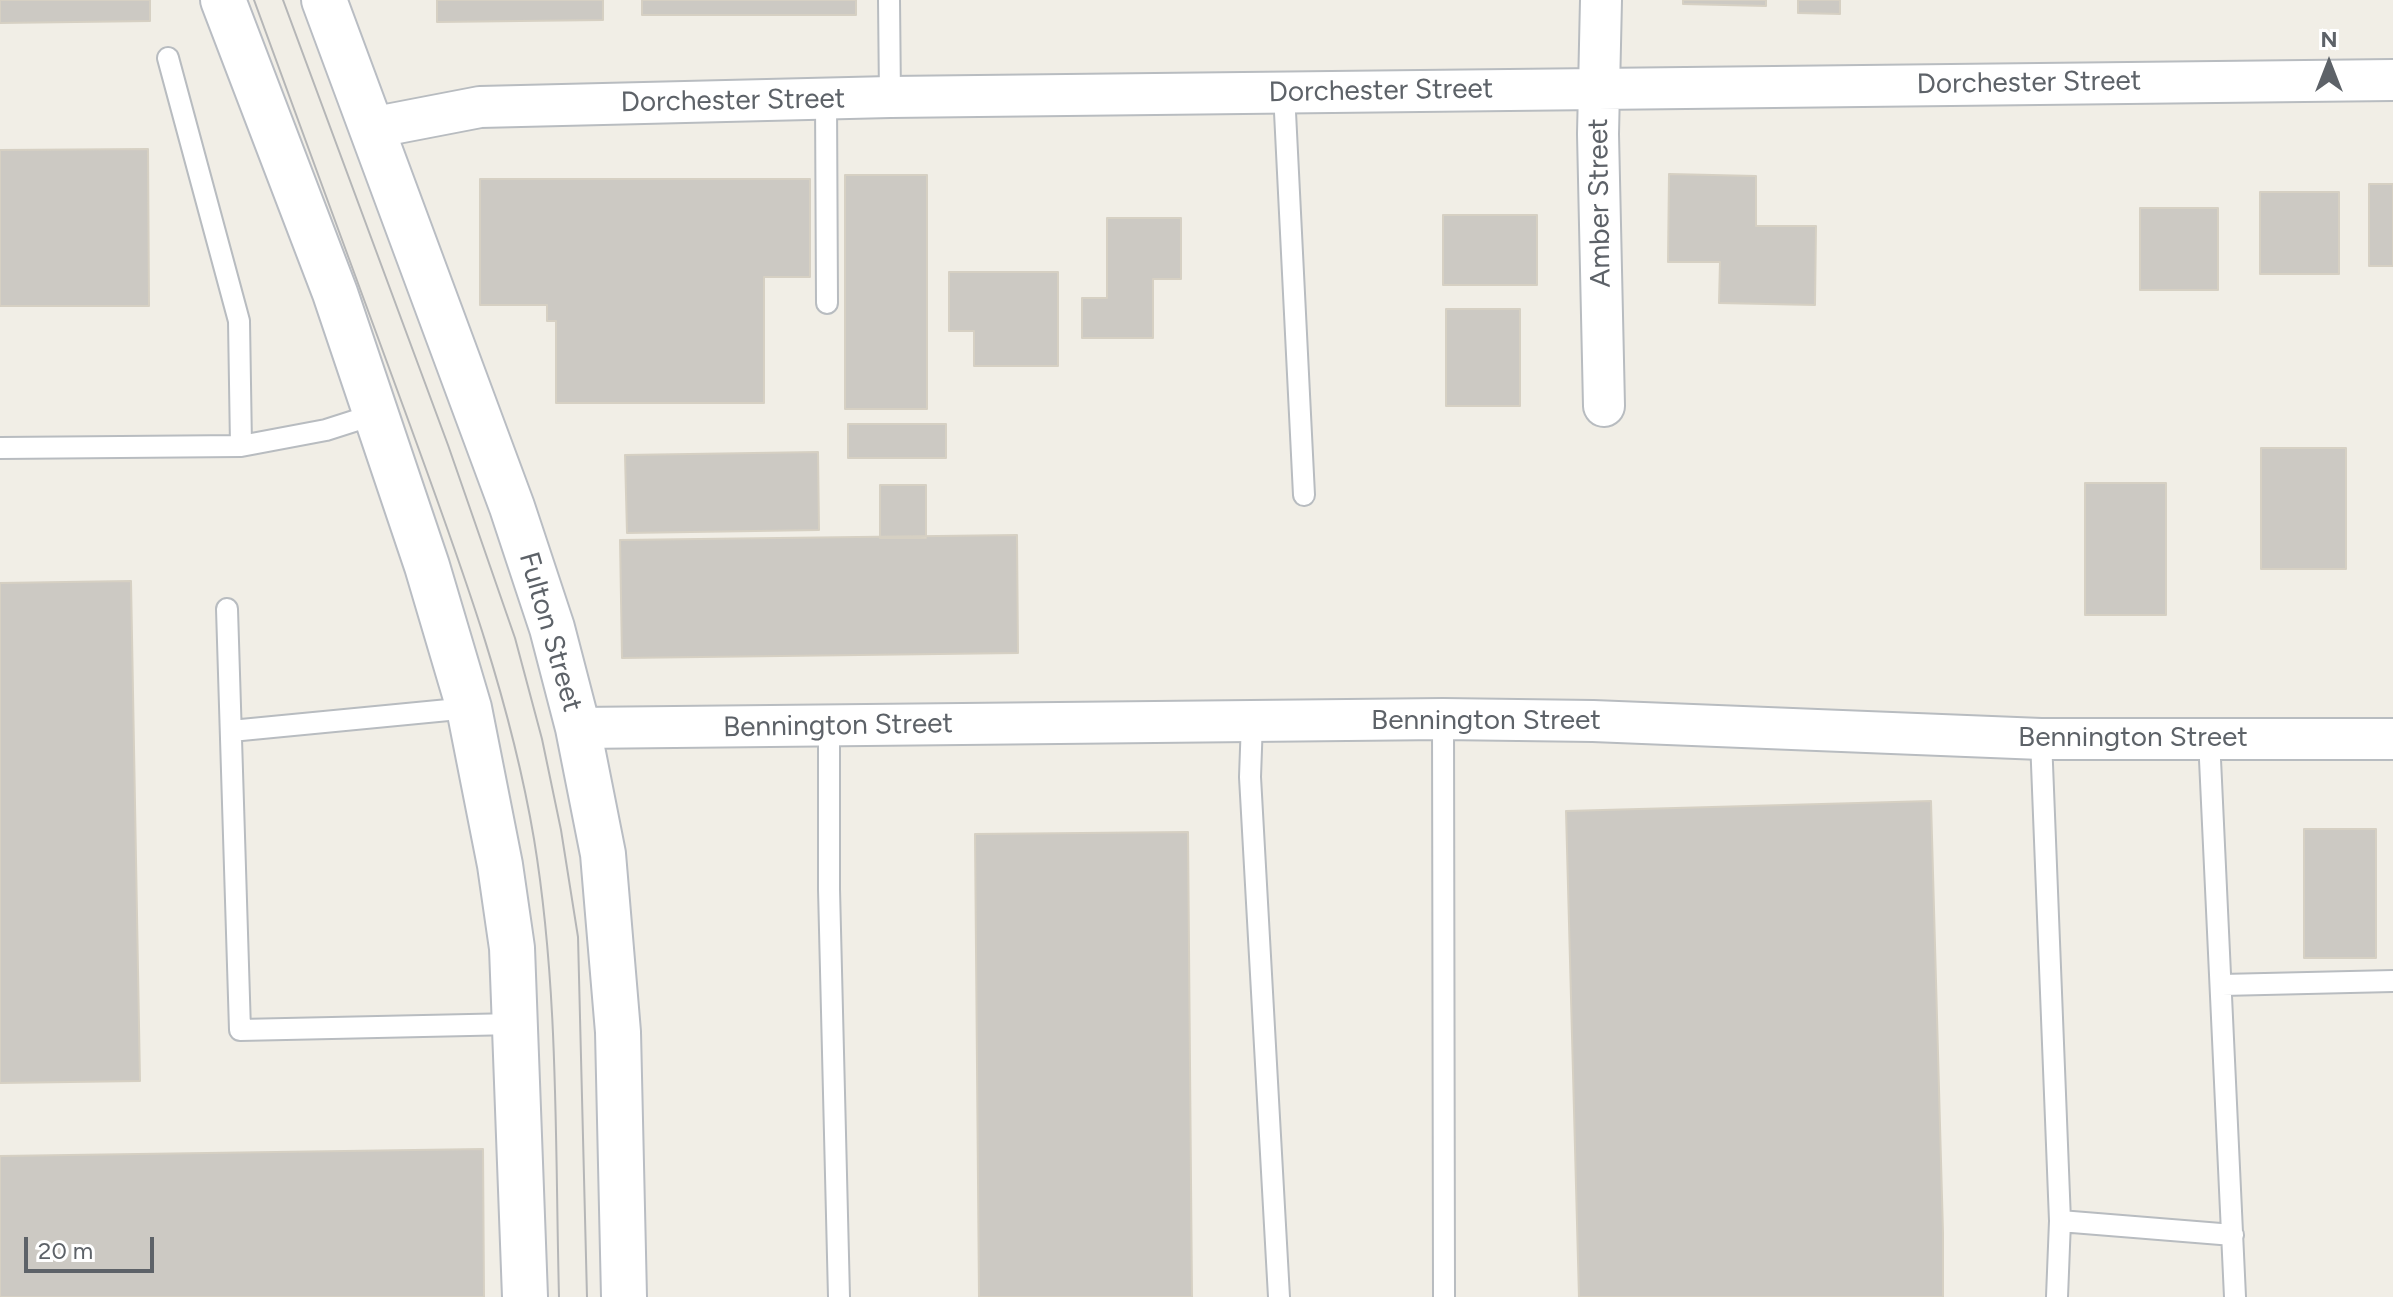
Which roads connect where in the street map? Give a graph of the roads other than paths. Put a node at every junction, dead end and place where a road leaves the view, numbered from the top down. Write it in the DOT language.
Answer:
graph roads {
  1 [pos="223,0"];
  2 [pos="324,0"];
  3 [pos="889,0"];
  4 [pos="1601,0"];
  5 [pos="168,58"];
  6 [pos="2393,80"];
  7 [pos="1599,88"];
  8 [pos="1284,92"];
  9 [pos="890,97"];
  10 [pos="826,99"];
  11 [pos="371,128"];
  12 [pos="827,303"];
  13 [pos="1604,406"];
  14 [pos="376,414"];
  15 [pos="241,446"];
  16 [pos="0,448"];
  17 [pos="1304,495"];
  18 [pos="227,609"];
  19 [pos="469,708"];
  20 [pos="1443,719"];
  21 [pos="1252,721"];
  22 [pos="829,726"];
  23 [pos="578,728"];
  24 [pos="231,731"];
  25 [pos="2209,738"];
  26 [pos="2041,739"];
  27 [pos="2393,739"];
  28 [pos="2393,981"];
  29 [pos="2222,985"];
  30 [pos="515,1024"];
  31 [pos="2060,1221"];
  32 [pos="2233,1235"];
  33 [pos="525,1297"];
  34 [pos="624,1297"];
  35 [pos="839,1297"];
  36 [pos="1279,1297"];
  37 [pos="1444,1297"];
  38 [pos="2057,1297"];
  39 [pos="2235,1297"];
  1 -- 14 [label="main road"];
  2 -- 11 [label="main road, Fulton Street"];
  3 -- 9 [label="lane"];
  4 -- 7 [label="street, Amber Street"];
  5 -- 15 [label="lane"];
  6 -- 7 [label="street, Dorchester Street"];
  7 -- 8 [label="street, Dorchester Street"];
  7 -- 13 [label="street, Amber Street"];
  8 -- 9 [label="street, Dorchester Street"];
  8 -- 17 [label="lane"];
  9 -- 10 [label="street, Dorchester Street"];
  10 -- 11 [label="street, Dorchester Street"];
  10 -- 12 [label="lane"];
  11 -- 23 [label="main road, Fulton Street"];
  14 -- 15 [label="lane"];
  14 -- 19 [label="main road"];
  15 -- 16 [label="lane"];
  18 -- 24 [label="lane"];
  19 -- 24 [label="lane"];
  19 -- 30 [label="main road"];
  20 -- 21 [label="street, Bennington Street"];
  20 -- 26 [label="street, Bennington Street"];
  20 -- 37 [label="lane"];
  21 -- 22 [label="street, Bennington Street"];
  21 -- 36 [label="lane"];
  22 -- 23 [label="street, Bennington Street"];
  22 -- 35 [label="lane"];
  23 -- 34 [label="main road, Fulton Street"];
  24 -- 30 [label="lane"];
  25 -- 26 [label="street, Bennington Street"];
  25 -- 27 [label="street, Bennington Street"];
  25 -- 29 [label="lane"];
  26 -- 31 [label="lane"];
  28 -- 29 [label="lane"];
  29 -- 32 [label="lane"];
  30 -- 33 [label="main road"];
  31 -- 32 [label="lane"];
  31 -- 38 [label="lane"];
  32 -- 39 [label="lane"];
}
